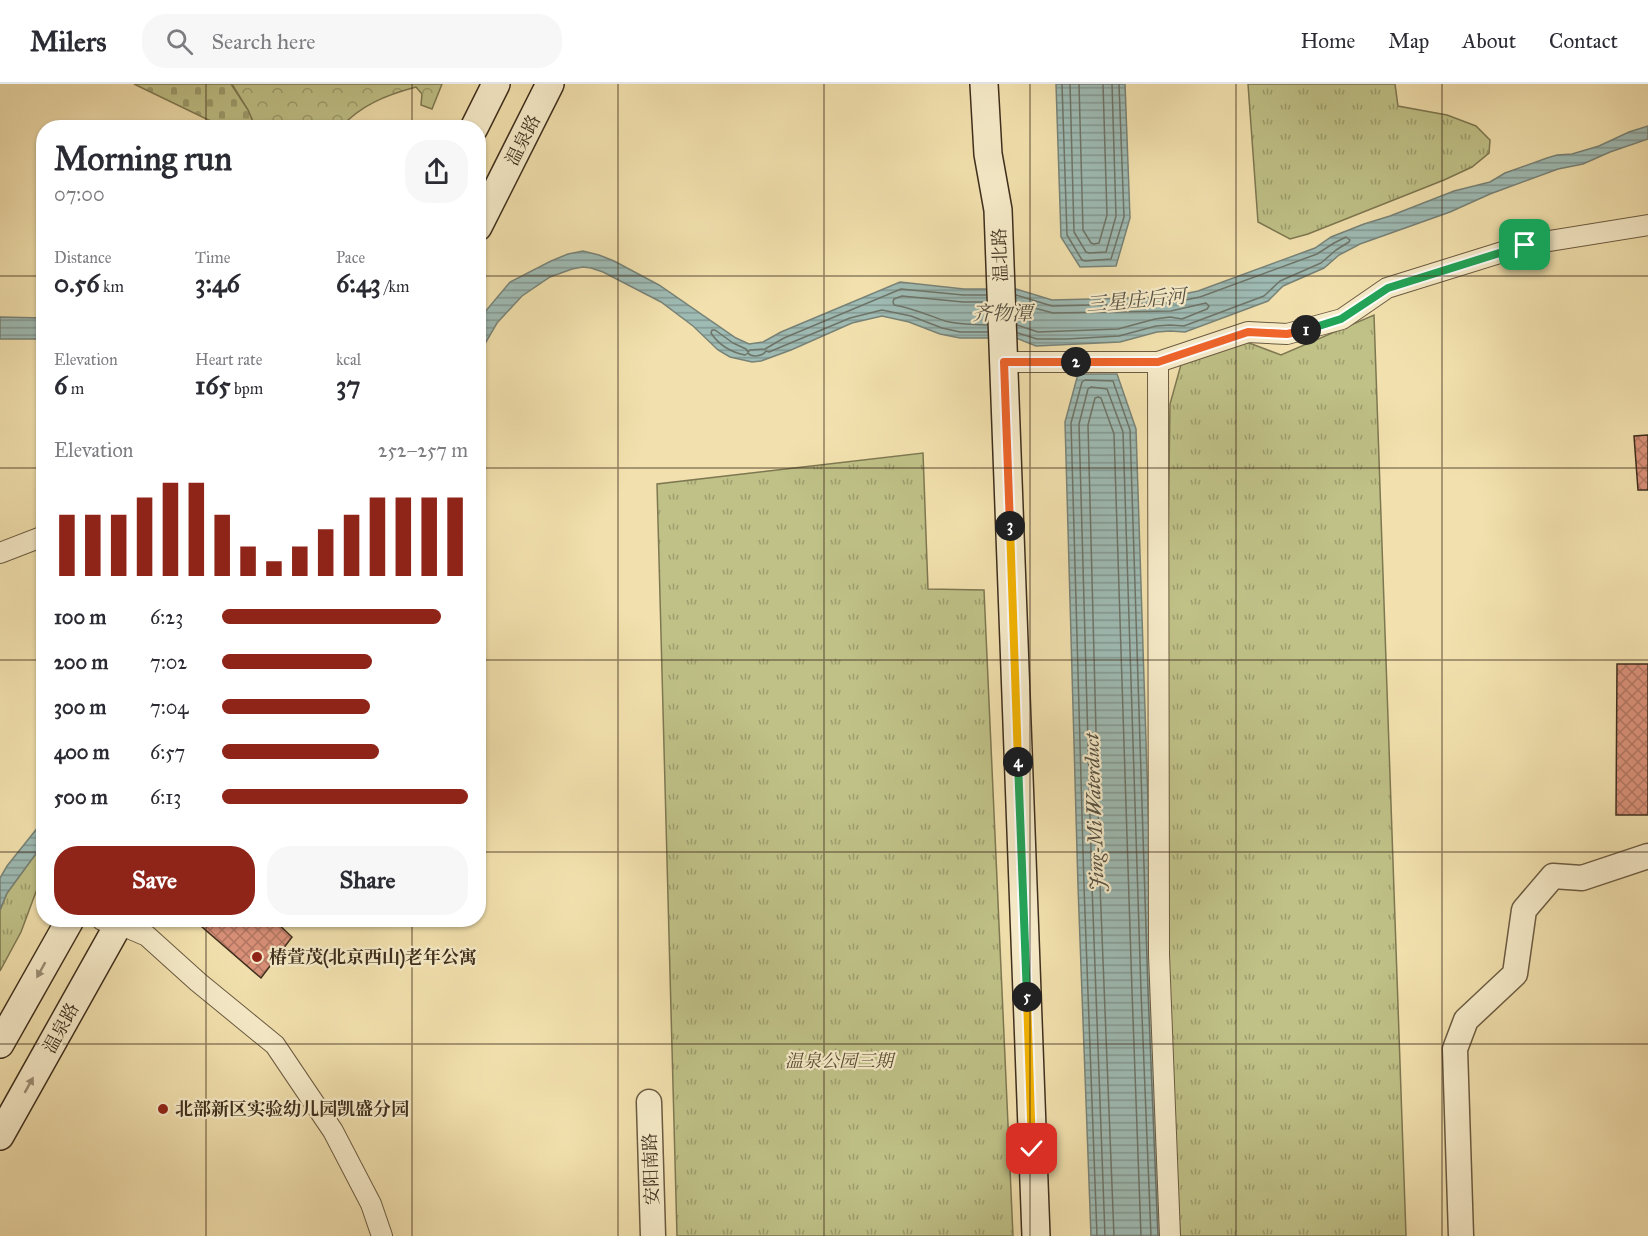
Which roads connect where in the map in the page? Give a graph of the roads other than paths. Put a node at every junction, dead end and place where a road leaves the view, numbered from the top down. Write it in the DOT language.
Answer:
graph roads {
  1 [pos="496,84"];
  2 [pos="550,84"];
  3 [pos="984,84"];
  4 [pos="1002,84"];
  5 [pos="478,120"];
  6 [pos="998,210"];
  7 [pos="486,211"];
  8 [pos="1648,225"];
  9 [pos="1003,352"];
  10 [pos="1158,362"];
  11 [pos="36,539"];
  12 [pos="0,553"];
  13 [pos="1648,856"];
  14 [pos="66,927"];
  15 [pos="111,927"];
  16 [pos="127,927"];
  17 [pos="0,1044"];
  18 [pos="649,1102"];
  19 [pos="0,1136"];
  20 [pos="382,1236"];
  21 [pos="653,1236"];
  22 [pos="1036,1236"];
  23 [pos="1170,1236"];
  24 [pos="1461,1236"];
  1 -- 5 [label="main road"];
  2 -- 7 [label="main road, 温泉路"];
  3 -- 6 [label="main road, 温北路"];
  4 -- 6 [label="main road, 温北路"];
  6 -- 9 [label="main road, 温北路"];
  8 -- 10 [label="street"];
  9 -- 10 [label="street"];
  9 -- 22 [label="main road, 温北路"];
  10 -- 23 [label="street"];
  11 -- 12 [label="street"];
  13 -- 24 [label="street"];
  14 -- 17 [label="main road, one-way"];
  19 -- 15 [label="main road, 温泉路, one-way"];
  16 -- 20 [label="street"];
  18 -- 21 [label="street, 安阳南路"];
}
